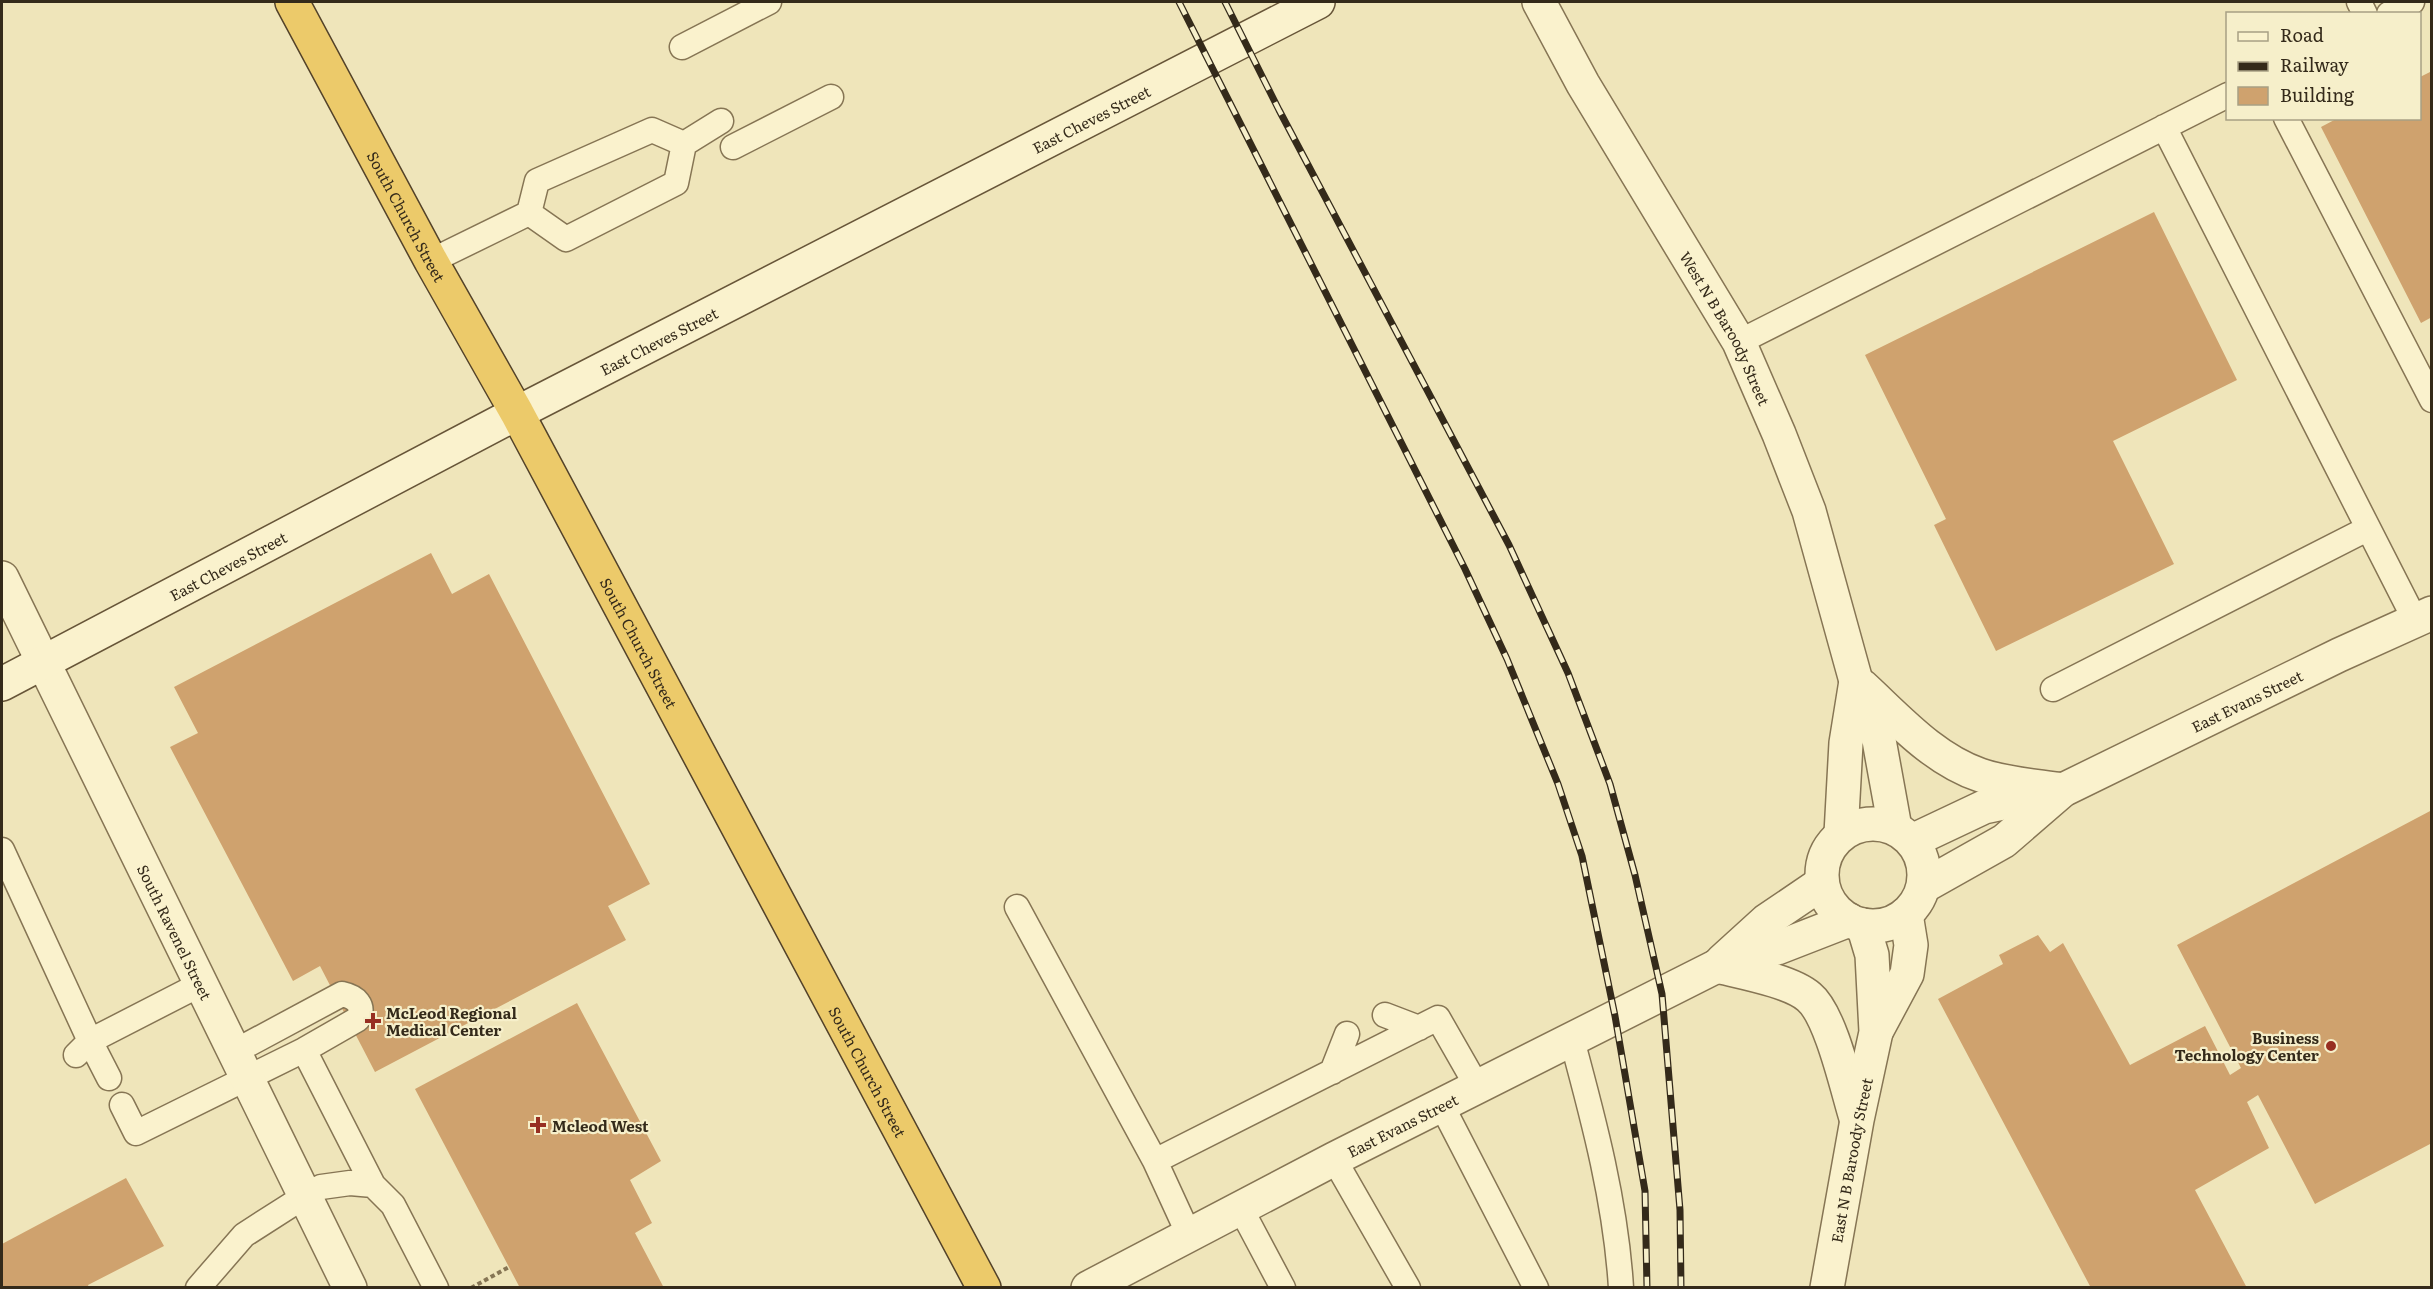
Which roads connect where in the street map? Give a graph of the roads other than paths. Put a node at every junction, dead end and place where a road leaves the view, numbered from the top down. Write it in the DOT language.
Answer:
graph roads {
  1 [pos="291,2"];
  2 [pos="769,2"];
  3 [pos="1318,2"];
  4 [pos="1539,2"];
  5 [pos="2412,2"];
  6 [pos="2393,12"];
  7 [pos="682,47"];
  8 [pos="2226,96"];
  9 [pos="831,97"];
  10 [pos="2287,120"];
  11 [pos="721,121"];
  12 [pos="2164,127"];
  13 [pos="684,144"];
  14 [pos="733,147"];
  15 [pos="529,213"];
  16 [pos="431,261"];
  17 [pos="1739,342"];
  18 [pos="2432,400"];
  19 [pos="517,413"];
  20 [pos="2367,529"];
  21 [pos="2,578"];
  22 [pos="2423,617"];
  23 [pos="44,662"];
  24 [pos="1856,681"];
  25 [pos="2,684"];
  26 [pos="2053,689"];
  27 [pos="2063,790"];
  28 [pos="1841,834"];
  29 [pos="1903,834"];
  30 [pos="2,850"];
  31 [pos="1822,883"];
  32 [pos="1924,886"];
  33 [pos="1017,907"];
  34 [pos="1906,914"];
  35 [pos="1856,923"];
  36 [pos="1717,966"];
  37 [pos="201,984"];
  38 [pos="1385,1015"];
  39 [pos="1419,1028"];
  40 [pos="1876,1032"];
  41 [pos="1347,1034"];
  42 [pos="1572,1040"];
  43 [pos="83,1048"];
  44 [pos="304,1050"];
  45 [pos="241,1066"];
  46 [pos="1332,1072"];
  47 [pos="109,1078"];
  48 [pos="1478,1088"];
  49 [pos="122,1105"];
  50 [pos="1442,1106"];
  51 [pos="1857,1120"];
  52 [pos="1334,1160"];
  53 [pos="1155,1161"];
  54 [pos="373,1185"];
  55 [pos="305,1196"];
  56 [pos="1241,1209"];
  57 [pos="1189,1235"];
  58 [pos="198,1287"];
  59 [pos="350,1287"];
  60 [pos="436,1287"];
  61 [pos="984,1287"];
  62 [pos="1088,1287"];
  63 [pos="1283,1287"];
  64 [pos="1408,1287"];
  65 [pos="1536,1287"];
  66 [pos="1621,1287"];
  67 [pos="1827,1287"];
  1 -- 16 [label="highway, South Church Street"];
  2 -- 7 [label="lane"];
  3 -- 19 [label="street, East Cheves Street"];
  4 -- 17 [label="street, West N B Baroody Street"];
  5 -- 6 [label="lane"];
  8 -- 12 [label="lane"];
  9 -- 14 [label="lane"];
  10 -- 18 [label="lane"];
  11 -- 13 [label="lane"];
  12 -- 17 [label="lane"];
  12 -- 20 [label="lane"];
  13 -- 15 [label="lane"];
  13 -- 15 [label="lane"];
  15 -- 16 [label="lane"];
  16 -- 19 [label="highway, South Church Street"];
  17 -- 24 [label="street, West N B Baroody Street"];
  19 -- 23 [label="street, East Cheves Street"];
  19 -- 61 [label="highway, South Church Street"];
  20 -- 22 [label="lane"];
  20 -- 26 [label="lane"];
  21 -- 23 [label="street, South Ravenel Street"];
  22 -- 27 [label="street, East Evans Street"];
  23 -- 25 [label="street, East Cheves Street"];
  23 -- 37 [label="street, South Ravenel Street"];
  24 -- 27 [label="street"];
  24 -- 28 [label="street, West N B Baroody Street"];
  24 -- 29 [label="street, West N B Baroody Street"];
  27 -- 29 [label="street, East Evans Street"];
  27 -- 32 [label="street, East Evans Street"];
  28 -- 29 [label="street"];
  28 -- 31 [label="street"];
  29 -- 32 [label="street"];
  30 -- 43 [label="lane"];
  31 -- 35 [label="street"];
  31 -- 36 [label="street, East Evans Street"];
  32 -- 34 [label="street"];
  33 -- 53 [label="lane"];
  34 -- 35 [label="street"];
  34 -- 40 [label="street, East N B Baroody Street"];
  35 -- 36 [label="street, East Evans Street"];
  35 -- 40 [label="street, East N B Baroody Street"];
  36 -- 42 [label="street, East Evans Street"];
  36 -- 51 [label="street"];
  37 -- 43 [label="lane"];
  37 -- 45 [label="street, South Ravenel Street"];
  38 -- 39 [label="lane"];
  39 -- 46 [label="lane"];
  39 -- 48 [label="lane"];
  40 -- 51 [label="street, East N B Baroody Street"];
  41 -- 46 [label="lane"];
  42 -- 48 [label="street, East Evans Street"];
  42 -- 66 [label="lane"];
  43 -- 47 [label="lane"];
  44 -- 45 [label="lane"];
  44 -- 45 [label="lane"];
  44 -- 54 [label="lane"];
  45 -- 49 [label="lane"];
  45 -- 55 [label="street, South Ravenel Street"];
  46 -- 53 [label="lane"];
  48 -- 50 [label="street, East Evans Street"];
  50 -- 52 [label="street, East Evans Street"];
  50 -- 65 [label="lane"];
  51 -- 67 [label="street, East N B Baroody Street"];
  52 -- 56 [label="street, East Evans Street"];
  52 -- 64 [label="lane"];
  53 -- 57 [label="lane"];
  54 -- 55 [label="lane"];
  54 -- 60 [label="lane"];
  55 -- 58 [label="lane"];
  55 -- 59 [label="street, South Ravenel Street"];
  56 -- 57 [label="street, East Evans Street"];
  56 -- 63 [label="lane"];
  57 -- 62 [label="street, East Evans Street"];
}
